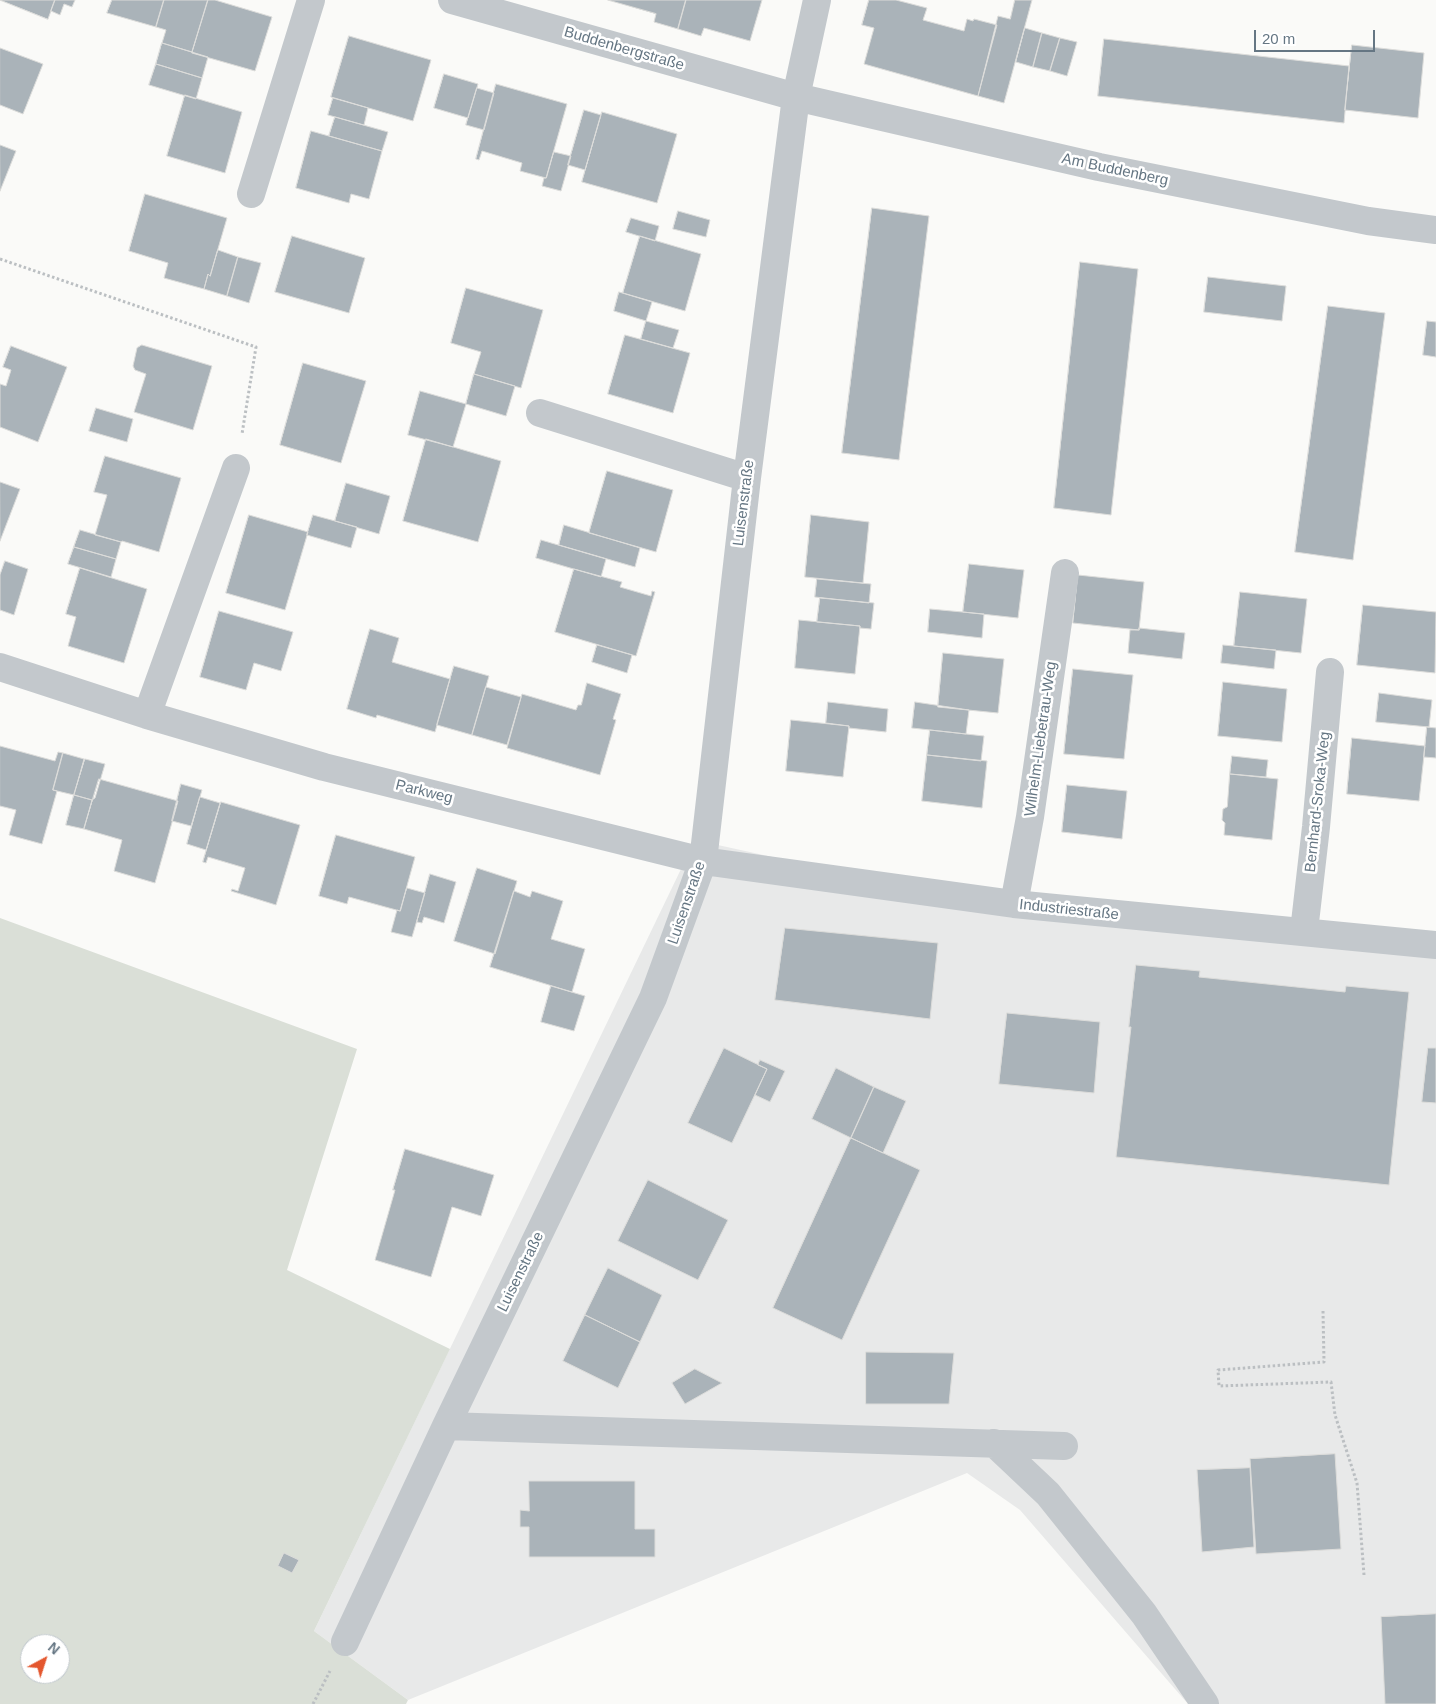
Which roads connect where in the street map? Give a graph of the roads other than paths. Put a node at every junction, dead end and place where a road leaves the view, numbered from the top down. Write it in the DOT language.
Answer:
graph roads {
  1 [pos="311,0"];
  2 [pos="452,0"];
  3 [pos="817,0"];
  4 [pos="796,97"];
  5 [pos="251,194"];
  6 [pos="1436,230"];
  7 [pos="540,413"];
  8 [pos="236,468"];
  9 [pos="747,478"];
  10 [pos="1065,573"];
  11 [pos="0,667"];
  12 [pos="1330,672"];
  13 [pos="147,715"];
  14 [pos="703,861"];
  15 [pos="1014,904"];
  16 [pos="1304,931"];
  17 [pos="1436,944"];
  18 [pos="446,1426"];
  19 [pos="994,1443"];
  20 [pos="1064,1446"];
  21 [pos="345,1642"];
  22 [pos="1205,1704"];
  1 -- 5 [label="street"];
  2 -- 4 [label="street, Buddenbergstraße"];
  3 -- 4 [label="street, Luisenstraße"];
  4 -- 6 [label="street, Am Buddenberg"];
  4 -- 9 [label="street, Luisenstraße"];
  7 -- 9 [label="street"];
  8 -- 13 [label="street"];
  9 -- 14 [label="street, Luisenstraße"];
  10 -- 15 [label="street, Wilhelm-Liebetrau-Weg"];
  11 -- 13 [label="street, Parkweg"];
  12 -- 16 [label="street, Bernhard-Sroka-Weg"];
  13 -- 14 [label="street, Parkweg"];
  14 -- 15 [label="street, Industriestraße"];
  14 -- 18 [label="street, Luisenstraße"];
  15 -- 16 [label="street, Industriestraße"];
  16 -- 17 [label="street, Industriestraße"];
  18 -- 19 [label="street"];
  18 -- 21 [label="street, Luisenstraße"];
  19 -- 20 [label="street"];
  19 -- 22 [label="street"];
}
